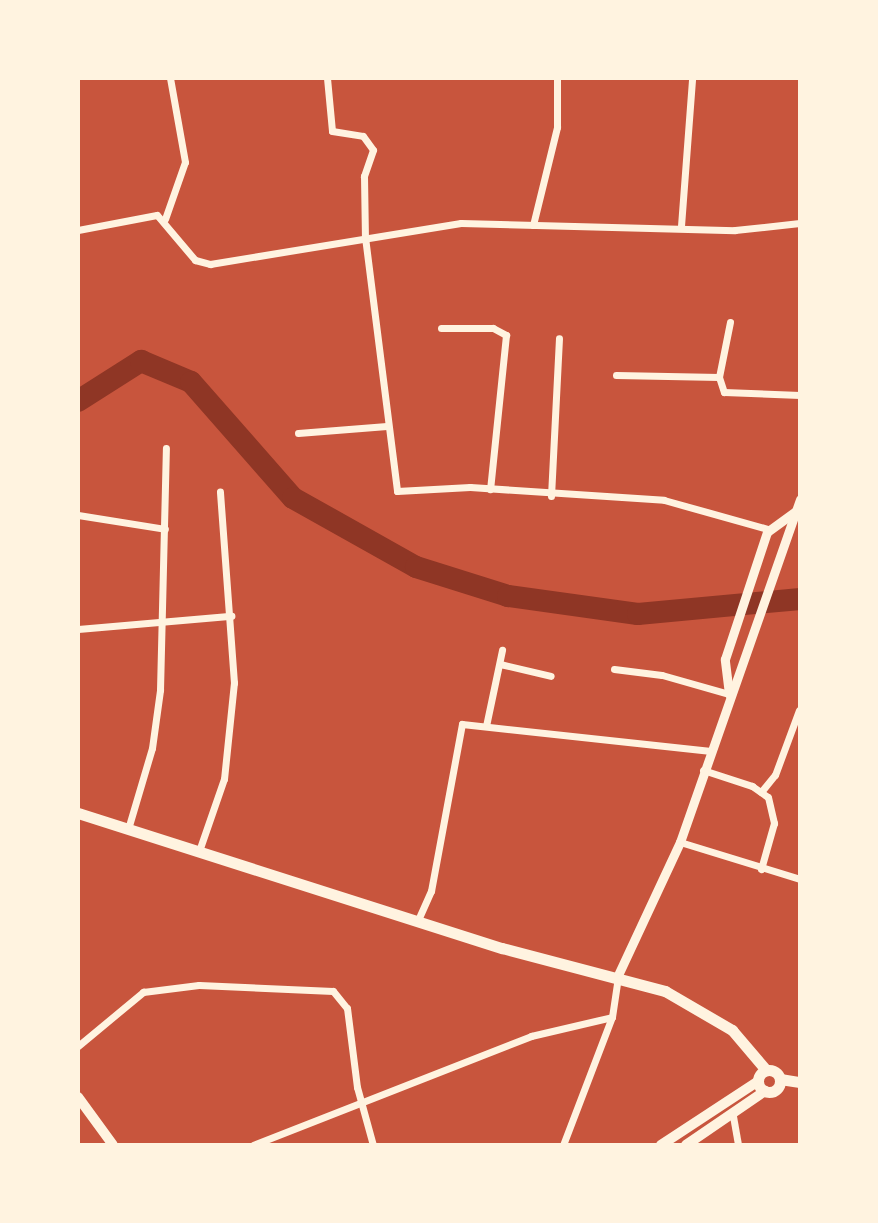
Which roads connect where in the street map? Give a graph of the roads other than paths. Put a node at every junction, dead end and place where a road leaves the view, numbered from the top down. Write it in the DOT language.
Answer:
graph roads {
  1 [pos="170,78"];
  2 [pos="327,78"];
  3 [pos="557,78"];
  4 [pos="692,78"];
  5 [pos="165,219"];
  6 [pos="800,223"];
  7 [pos="533,225"];
  8 [pos="681,226"];
  9 [pos="78,230"];
  10 [pos="365,237"];
  11 [pos="730,322"];
  12 [pos="441,328"];
  13 [pos="559,338"];
  14 [pos="616,375"];
  15 [pos="719,377"];
  16 [pos="800,395"];
  17 [pos="387,426"];
  18 [pos="298,433"];
  19 [pos="166,448"];
  20 [pos="490,489"];
  21 [pos="220,492"];
  22 [pos="551,496"];
  23 [pos="800,499"];
  24 [pos="78,515"];
  25 [pos="794,515"];
  26 [pos="165,529"];
  27 [pos="768,530"];
  28 [pos="231,616"];
  29 [pos="162,622"];
  30 [pos="78,629"];
  31 [pos="502,650"];
  32 [pos="500,664"];
  33 [pos="614,669"];
  34 [pos="551,676"];
  35 [pos="729,694"];
  36 [pos="799,710"];
  37 [pos="486,726"];
  38 [pos="709,751"];
  39 [pos="703,770"];
  40 [pos="761,792"];
  41 [pos="78,813"];
  42 [pos="128,829"];
  43 [pos="680,842"];
  44 [pos="199,851"];
  45 [pos="761,869"];
  46 [pos="800,879"];
  47 [pos="418,920"];
  48 [pos="618,975"];
  49 [pos="612,1017"];
  50 [pos="78,1046"];
  51 [pos="766,1070"];
  52 [pos="780,1079"];
  53 [pos="800,1082"];
  54 [pos="761,1087"];
  55 [pos="78,1097"];
  56 [pos="361,1099"];
  57 [pos="733,1116"];
  58 [pos="113,1145"];
  59 [pos="253,1145"];
  60 [pos="373,1145"];
  61 [pos="563,1145"];
  62 [pos="661,1145"];
  63 [pos="686,1145"];
  64 [pos="738,1145"];
  1 -- 5 [label="street"];
  2 -- 10 [label="street"];
  3 -- 7 [label="street"];
  4 -- 8 [label="street"];
  5 -- 9 [label="street"];
  5 -- 10 [label="street"];
  6 -- 8 [label="street"];
  7 -- 8 [label="street"];
  7 -- 10 [label="street"];
  10 -- 17 [label="street"];
  11 -- 15 [label="street"];
  12 -- 20 [label="street"];
  13 -- 22 [label="street"];
  14 -- 15 [label="street"];
  15 -- 16 [label="street"];
  17 -- 18 [label="street"];
  17 -- 20 [label="street"];
  19 -- 26 [label="street"];
  20 -- 22 [label="street"];
  21 -- 28 [label="street"];
  22 -- 27 [label="street"];
  23 -- 25 [label="street"];
  24 -- 26 [label="street"];
  25 -- 27 [label="street"];
  25 -- 35 [label="street"];
  26 -- 29 [label="street"];
  27 -- 35 [label="street"];
  28 -- 29 [label="street"];
  28 -- 44 [label="street"];
  29 -- 30 [label="street"];
  29 -- 42 [label="street"];
  31 -- 32 [label="street"];
  32 -- 34 [label="street"];
  32 -- 37 [label="street"];
  33 -- 35 [label="street"];
  35 -- 38 [label="street"];
  36 -- 40 [label="street"];
  37 -- 38 [label="street"];
  37 -- 47 [label="street"];
  38 -- 39 [label="street"];
  39 -- 40 [label="street"];
  39 -- 43 [label="street"];
  40 -- 45 [label="street"];
  41 -- 42 [label="main road"];
  42 -- 44 [label="main road"];
  43 -- 45 [label="street"];
  43 -- 48 [label="street"];
  44 -- 47 [label="main road"];
  45 -- 46 [label="street"];
  47 -- 48 [label="main road"];
  48 -- 49 [label="street"];
  48 -- 51 [label="main road"];
  49 -- 56 [label="street"];
  49 -- 61 [label="street"];
  50 -- 56 [label="street"];
  51 -- 52 [label="main road"];
  51 -- 54 [label="main road"];
  52 -- 53 [label="main road"];
  52 -- 54 [label="main road"];
  54 -- 57 [label="main road"];
  54 -- 62 [label="main road"];
  55 -- 58 [label="main road"];
  56 -- 59 [label="street"];
  56 -- 60 [label="street"];
  57 -- 63 [label="main road"];
  57 -- 64 [label="street"];
}
